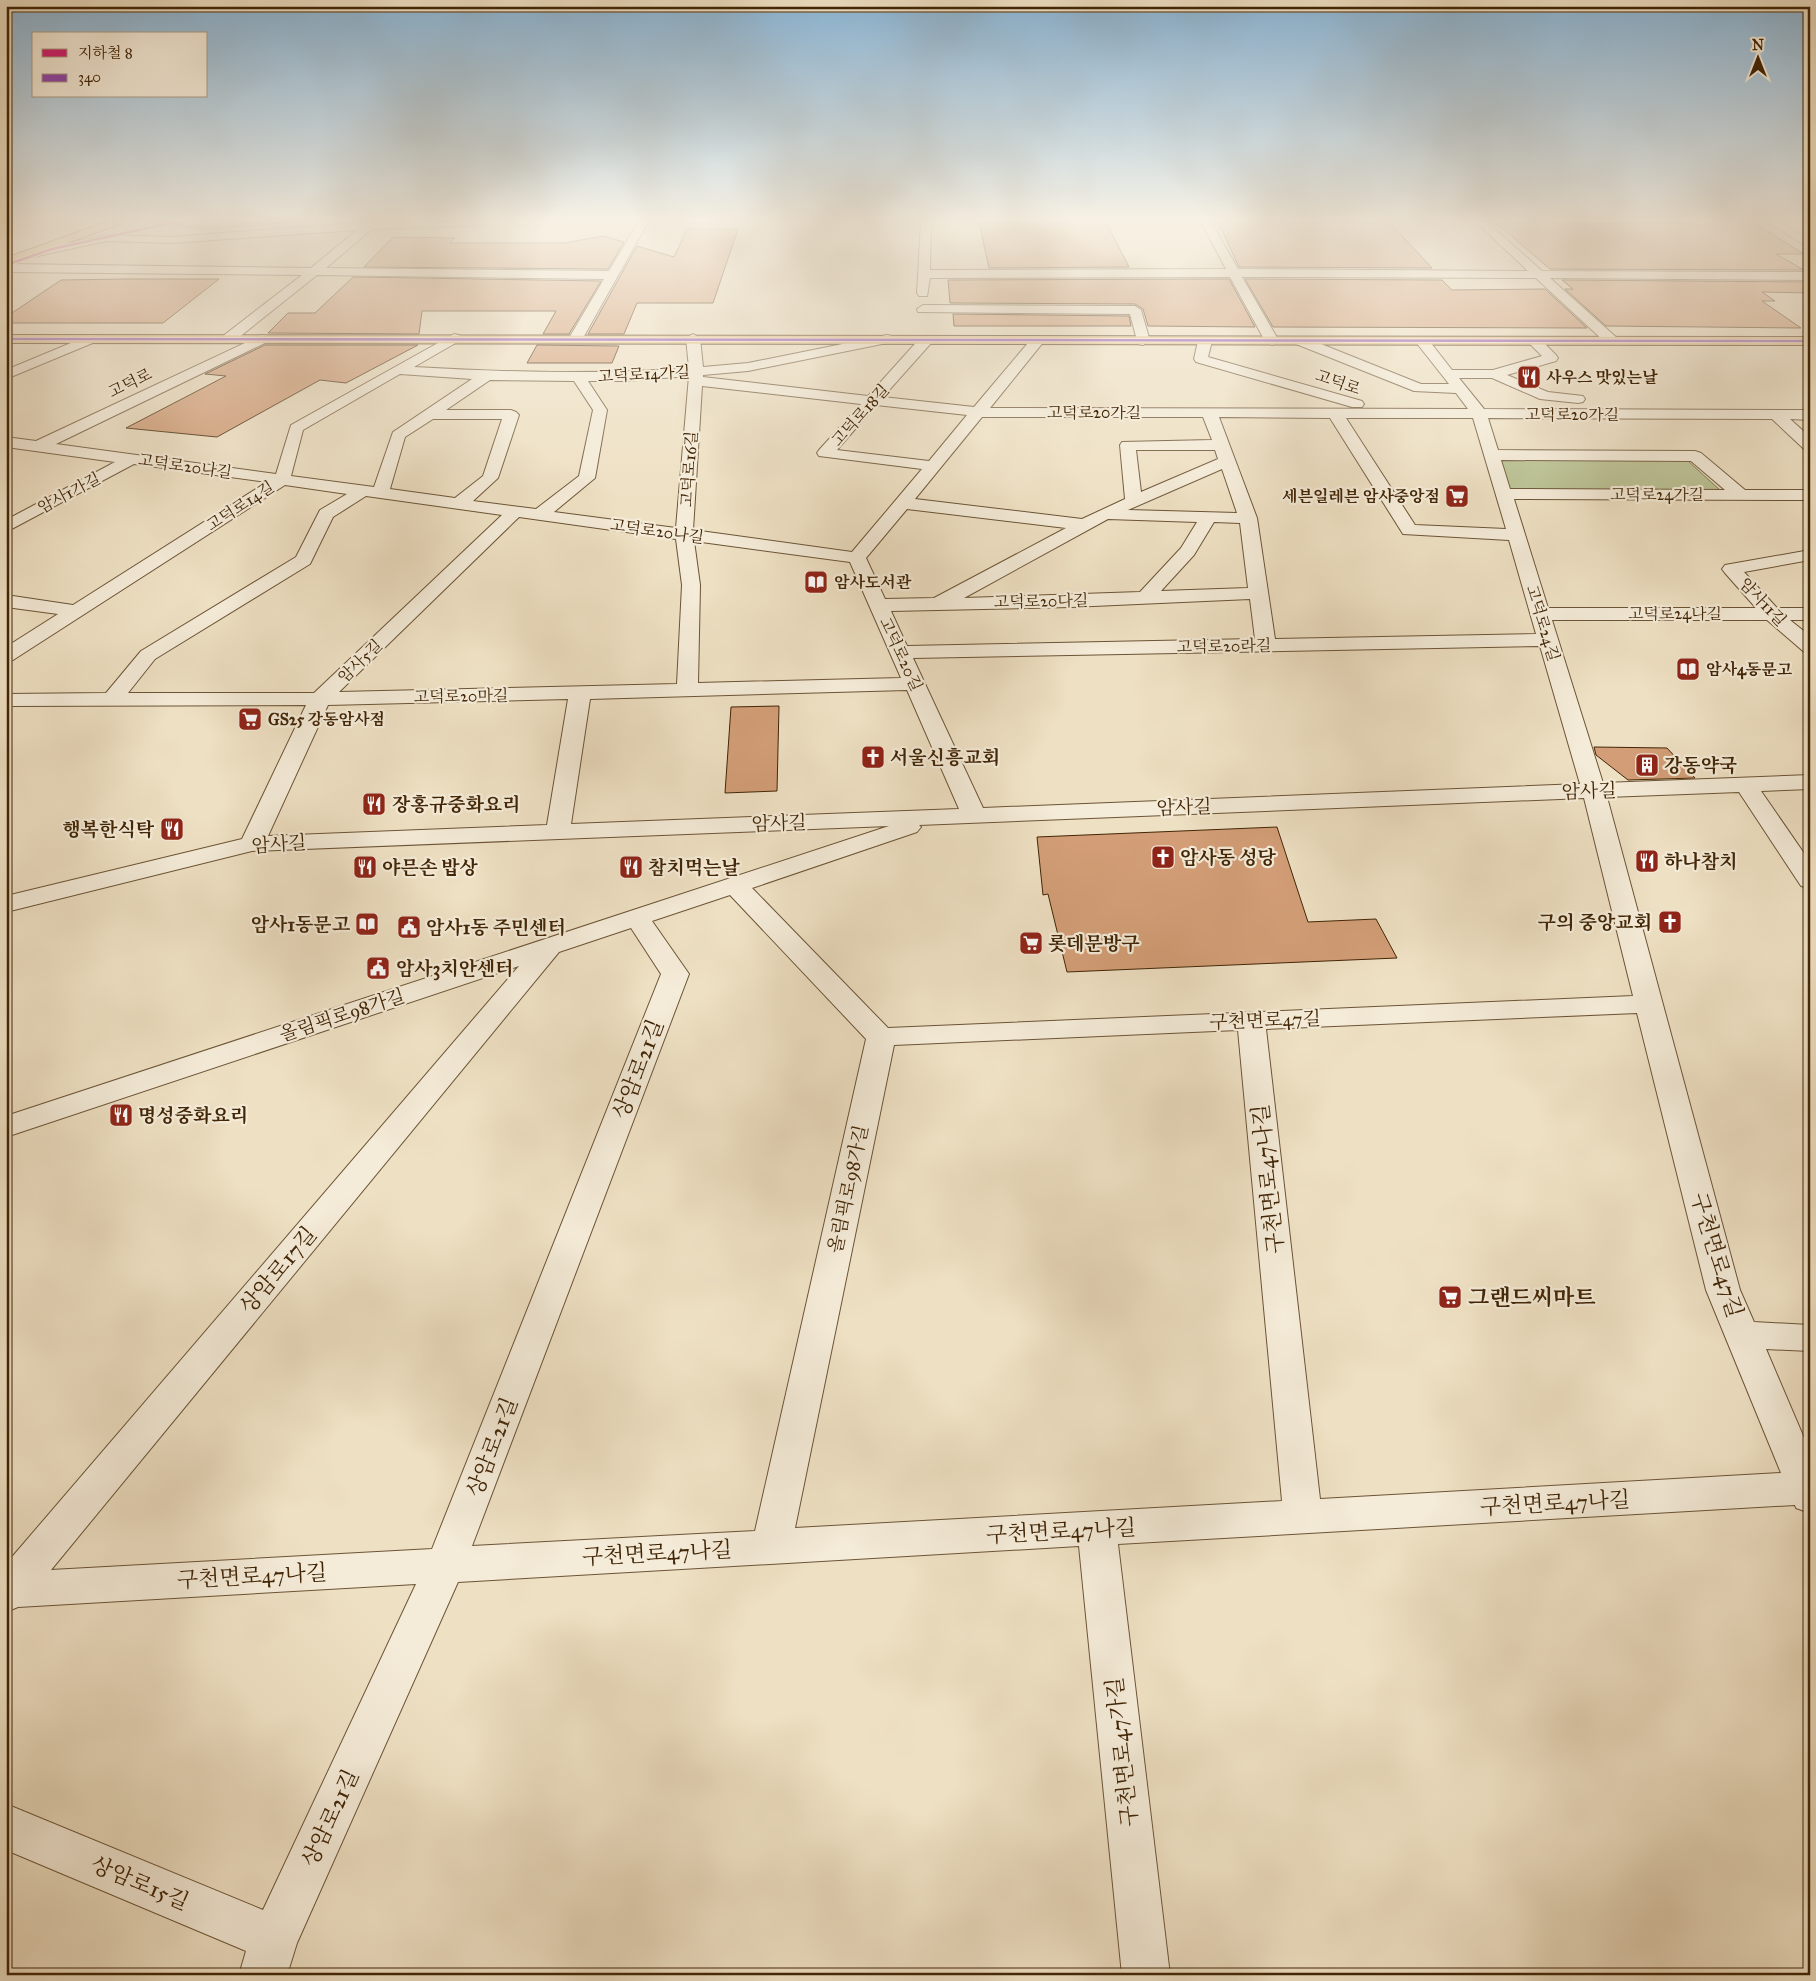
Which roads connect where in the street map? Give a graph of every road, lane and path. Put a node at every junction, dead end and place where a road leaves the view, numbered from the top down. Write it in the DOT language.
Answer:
graph roads {
  1 [pos="260,314"];
  2 [pos="590,314"];
  3 [pos="923,314"];
  4 [pos="1136,314"];
  5 [pos="1257,314"];
  6 [pos="1583,314"];
  7 [pos="454,338"];
  8 [pos="576,338"];
  9 [pos="693,338"];
  10 [pos="6,339"];
  11 [pos="90,339"];
  12 [pos="228,339"];
  13 [pos="262,339"];
  14 [pos="887,339"];
  15 [pos="924,339"];
  16 [pos="1038,340"];
  17 [pos="1143,341"];
  18 [pos="1205,341"];
  19 [pos="1272,341"];
  20 [pos="1301,341"];
  21 [pos="1422,341"];
  22 [pos="1534,341"];
  23 [pos="1612,341"];
  24 [pos="1810,341"];
  25 [pos="399,370"];
  26 [pos="1448,374"];
  27 [pos="1494,374"];
  28 [pos="6,375"];
  29 [pos="486,376"];
  30 [pos="696,376"];
  31 [pos="578,377"];
  32 [pos="1460,390"];
  33 [pos="874,400"];
  34 [pos="978,412"];
  35 [pos="1209,412"];
  36 [pos="1334,413"];
  37 [pos="1364,413"];
  38 [pos="1479,413"];
  39 [pos="430,414"];
  40 [pos="1596,414"];
  41 [pos="1776,415"];
  42 [pos="1810,415"];
  43 [pos="6,442"];
  44 [pos="39,446"];
  45 [pos="1810,446"];
  46 [pos="1224,453"];
  47 [pos="1492,455"];
  48 [pos="132,459"];
  49 [pos="934,466"];
  50 [pos="282,480"];
  51 [pos="372,492"];
  52 [pos="1504,494"];
  53 [pos="1740,494"];
  54 [pos="1810,495"];
  55 [pos="1134,501"];
  56 [pos="902,503"];
  57 [pos="458,504"];
  58 [pos="516,512"];
  59 [pos="539,515"];
  60 [pos="1103,515"];
  61 [pos="1209,517"];
  62 [pos="1248,518"];
  63 [pos="1084,525"];
  64 [pos="6,527"];
  65 [pos="684,534"];
  66 [pos="1516,535"];
  67 [pos="1810,555"];
  68 [pos="857,558"];
  69 [pos="1258,593"];
  70 [pos="1145,598"];
  71 [pos="6,601"];
  72 [pos="938,604"];
  73 [pos="879,605"];
  74 [pos="77,611"];
  75 [pos="1772,613"];
  76 [pos="1540,614"];
  77 [pos="1810,614"];
  78 [pos="1548,640"];
  79 [pos="1266,645"];
  80 [pos="1810,647"];
  81 [pos="900,652"];
  82 [pos="6,656"];
  83 [pos="915,684"];
  84 [pos="687,690"];
  85 [pos="580,692"];
  86 [pos="320,699"];
  87 [pos="6,700"];
  88 [pos="112,700"];
  89 [pos="1810,782"];
  90 [pos="1746,785"];
  91 [pos="1594,791"];
  92 [pos="974,815"];
  93 [pos="940,817"];
  94 [pos="558,832"];
  95 [pos="252,844"];
  96 [pos="1810,881"];
  97 [pos="735,885"];
  98 [pos="6,904"];
  99 [pos="637,918"];
  100 [pos="550,946"];
  101 [pos="1649,1004"];
  102 [pos="1251,1020"];
  103 [pos="881,1037"];
  104 [pos="6,1127"];
  105 [pos="1742,1335"];
  106 [pos="1810,1338"];
  107 [pos="1808,1493"];
  108 [pos="1303,1518"];
  109 [pos="1097,1528"];
  110 [pos="771,1547"];
  111 [pos="445,1566"];
  112 [pos="8,1592"];
  113 [pos="6,1827"];
  114 [pos="269,1957"];
  115 [pos="1146,1975"];
  1 -- 12 [label="street"];
  2 -- 8 [label="street"];
  3 -- 15 [label="street"];
  4 -- 17 [label="street"];
  5 -- 19 [label="street"];
  6 -- 23 [label="street"];
  7 -- 8 [label="main road, 고덕로"];
  7 -- 13 [label="main road, 고덕로"];
  7 -- 25 [label="street, 고덕로14길"];
  8 -- 9 [label="main road, 고덕로"];
  9 -- 14 [label="main road, 고덕로"];
  9 -- 30 [label="street, 고덕로16길"];
  10 -- 11 [label="main road, 고덕로"];
  11 -- 12 [label="main road, 고덕로"];
  11 -- 28 [label="street"];
  12 -- 13 [label="main road, 고덕로"];
  13 -- 44 [label="street, 고덕로"];
  14 -- 15 [label="main road, 고덕로"];
  14 -- 30 [label="street, 고덕로14가길"];
  15 -- 16 [label="main road, 고덕로"];
  15 -- 33 [label="street, 고덕로18길"];
  16 -- 17 [label="main road, 고덕로"];
  16 -- 34 [label="street"];
  17 -- 18 [label="main road, 고덕로"];
  18 -- 19 [label="main road, 고덕로"];
  18 -- 37 [label="street, 고덕로"];
  19 -- 20 [label="main road, 고덕로"];
  20 -- 21 [label="main road, 고덕로"];
  20 -- 32 [label="street, 고덕로"];
  21 -- 22 [label="main road, 고덕로"];
  21 -- 26 [label="street, 고덕로24길"];
  22 -- 23 [label="main road, 고덕로"];
  22 -- 27 [label="street"];
  23 -- 24 [label="main road, 고덕로"];
  25 -- 29 [label="street, 고덕로14가길"];
  25 -- 50 [label="street, 고덕로14길"];
  26 -- 27 [label="street"];
  26 -- 32 [label="street, 고덕로24길"];
  27 -- 40 [label="street"];
  29 -- 31 [label="street, 고덕로14가길"];
  29 -- 39 [label="street"];
  30 -- 31 [label="street, 고덕로14가길"];
  30 -- 33 [label="street"];
  30 -- 65 [label="street, 고덕로16길"];
  31 -- 59 [label="street, 고덕로14가길"];
  32 -- 38 [label="street, 고덕로24길"];
  33 -- 34 [label="street"];
  33 -- 49 [label="street, 고덕로18길"];
  34 -- 35 [label="street, 고덕로20가길"];
  34 -- 49 [label="street"];
  35 -- 36 [label="street, 고덕로20가길"];
  35 -- 46 [label="street"];
  36 -- 37 [label="street, 고덕로20가길"];
  36 -- 66 [label="street"];
  37 -- 38 [label="street, 고덕로20가길"];
  38 -- 40 [label="street, 고덕로20가길"];
  38 -- 47 [label="street, 고덕로24길"];
  39 -- 51 [label="street"];
  39 -- 57 [label="street"];
  40 -- 41 [label="street, 고덕로20가길"];
  41 -- 42 [label="street, 고덕로20가길"];
  41 -- 45 [label="street"];
  43 -- 44 [label="street, 고덕로20나길"];
  44 -- 48 [label="street, 고덕로20나길"];
  46 -- 55 [label="street, 고덕로20다길"];
  46 -- 55 [label="street"];
  46 -- 62 [label="street"];
  47 -- 52 [label="street, 고덕로24길"];
  47 -- 53 [label="street"];
  48 -- 50 [label="street, 고덕로20나길"];
  48 -- 64 [label="street, 암사1가길"];
  49 -- 56 [label="street"];
  50 -- 51 [label="street, 고덕로20나길"];
  50 -- 74 [label="street, 고덕로14길"];
  51 -- 57 [label="street, 고덕로20나길"];
  51 -- 88 [label="street"];
  52 -- 53 [label="street, 고덕로24가길"];
  52 -- 66 [label="street, 고덕로24길"];
  53 -- 54 [label="street, 고덕로24가길"];
  55 -- 60 [label="street, 고덕로20다길"];
  56 -- 63 [label="street"];
  56 -- 68 [label="street"];
  57 -- 58 [label="street, 고덕로20나길"];
  58 -- 59 [label="street, 고덕로20나길"];
  58 -- 86 [label="street, 암사5길"];
  59 -- 65 [label="street, 고덕로20나길"];
  60 -- 61 [label="street, 고덕로20다길"];
  60 -- 63 [label="street, 고덕로20다길"];
  61 -- 62 [label="street, 고덕로20다길"];
  61 -- 70 [label="street"];
  62 -- 69 [label="street"];
  63 -- 72 [label="street, 고덕로20다길"];
  65 -- 68 [label="street, 고덕로20나길"];
  65 -- 84 [label="street, 고덕로16길"];
  66 -- 76 [label="street, 고덕로24길"];
  67 -- 75 [label="street, 암사11길"];
  68 -- 73 [label="street, 고덕로20길"];
  69 -- 70 [label="street, 고덕로20다길"];
  69 -- 79 [label="street"];
  70 -- 72 [label="street, 고덕로20다길"];
  71 -- 74 [label="street"];
  72 -- 73 [label="street, 고덕로20다길"];
  73 -- 81 [label="street, 고덕로20길"];
  74 -- 82 [label="street, 고덕로14길"];
  75 -- 76 [label="street, 고덕로24나길"];
  75 -- 77 [label="street, 고덕로24나길"];
  75 -- 80 [label="street, 암사11길"];
  76 -- 78 [label="street, 고덕로24길"];
  78 -- 79 [label="street, 고덕로20라길"];
  78 -- 91 [label="street, 고덕로24길"];
  79 -- 81 [label="street, 고덕로20라길"];
  81 -- 83 [label="street, 고덕로20길"];
  83 -- 84 [label="street, 고덕로20마길"];
  83 -- 92 [label="street, 고덕로20길"];
  84 -- 85 [label="street, 고덕로20마길"];
  85 -- 86 [label="street, 고덕로20마길"];
  85 -- 94 [label="street"];
  86 -- 88 [label="street, 고덕로20마길"];
  86 -- 95 [label="street, 암사5길"];
  87 -- 88 [label="street, 고덕로20마길"];
  89 -- 90 [label="street, 암사길"];
  90 -- 91 [label="street, 암사길"];
  90 -- 96 [label="street"];
  91 -- 92 [label="street, 암사길"];
  91 -- 101 [label="street, 구천면로47길"];
  92 -- 93 [label="street, 암사길"];
  93 -- 94 [label="street, 암사길"];
  93 -- 97 [label="street, 올림픽로98가길"];
  94 -- 95 [label="street, 암사길"];
  95 -- 98 [label="street, 암사길"];
  97 -- 99 [label="street, 올림픽로98가길"];
  97 -- 103 [label="street"];
  99 -- 100 [label="street, 올림픽로98가길"];
  99 -- 111 [label="street, 상암로21길"];
  100 -- 104 [label="street, 올림픽로98가길"];
  100 -- 112 [label="street, 상암로17길"];
  101 -- 102 [label="street, 구천면로47길"];
  101 -- 105 [label="street, 구천면로47길"];
  102 -- 103 [label="street, 구천면로47길"];
  102 -- 108 [label="street, 구천면로47나길"];
  103 -- 110 [label="street, 올림픽로98가길"];
  105 -- 106 [label="street"];
  105 -- 107 [label="street, 구천면로47길"];
  107 -- 108 [label="street, 구천면로47나길"];
  108 -- 109 [label="street, 구천면로47나길"];
  109 -- 110 [label="street, 구천면로47나길"];
  109 -- 115 [label="street, 구천면로47가길"];
  110 -- 111 [label="street, 구천면로47나길"];
  111 -- 112 [label="street, 구천면로47나길"];
  111 -- 114 [label="street, 상암로21길"];
  113 -- 114 [label="street, 상암로15길"];
}
